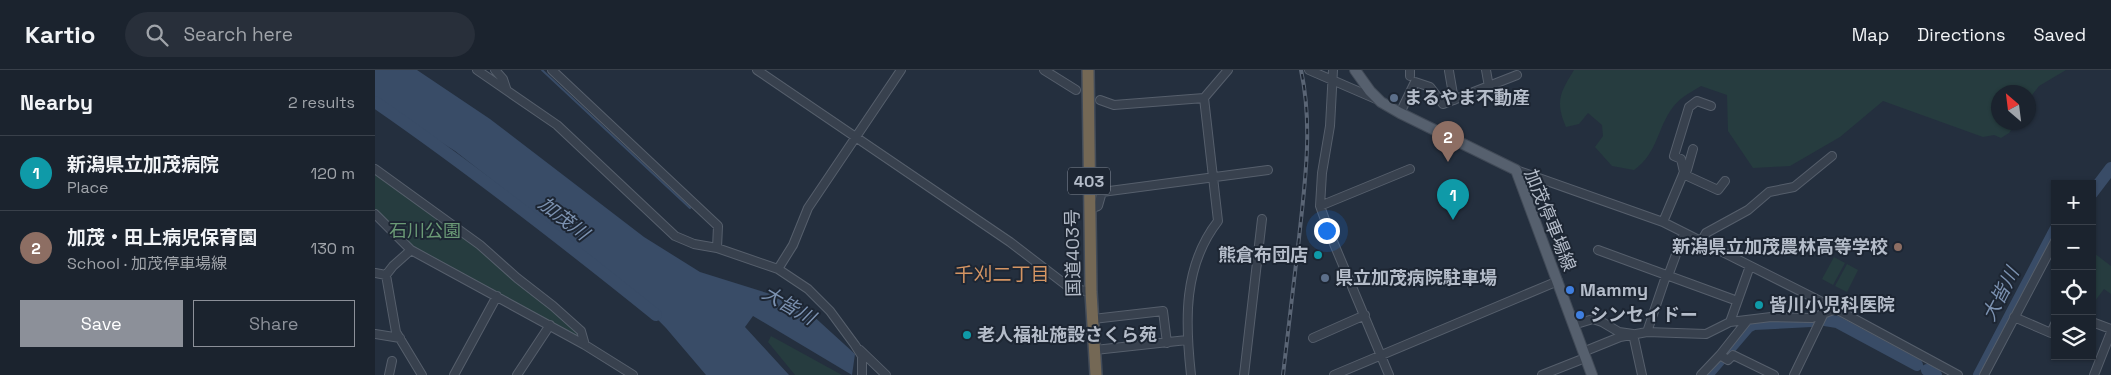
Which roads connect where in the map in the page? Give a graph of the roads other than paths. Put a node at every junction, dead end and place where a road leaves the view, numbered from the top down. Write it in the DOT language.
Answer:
graph roads {
  1 [pos="477,70"];
  2 [pos="495,70"];
  3 [pos="552,70"];
  4 [pos="757,70"];
  5 [pos="901,70"];
  6 [pos="1044,70"];
  7 [pos="1088,70"];
  8 [pos="1228,70"];
  9 [pos="1309,70"];
  10 [pos="1333,70"];
  11 [pos="1355,70"];
  12 [pos="1486,70"];
  13 [pos="1449,71"];
  14 [pos="1517,75"];
  15 [pos="1333,80"];
  16 [pos="1489,86"];
  17 [pos="506,88"];
  18 [pos="1076,90"];
  19 [pos="1204,98"];
  20 [pos="1100,100"];
  21 [pos="1454,100"];
  22 [pos="1381,102"];
  23 [pos="1711,106"];
  24 [pos="1400,113"];
  25 [pos="855,138"];
  26 [pos="1693,150"];
  27 [pos="1832,156"];
  28 [pos="375,169"];
  29 [pos="1410,169"];
  30 [pos="1268,170"];
  31 [pos="1516,170"];
  32 [pos="1683,173"];
  33 [pos="1212,178"];
  34 [pos="1725,182"];
  35 [pos="1321,206"];
  36 [pos="1090,209"];
  37 [pos="375,214"];
  38 [pos="1262,218"];
  39 [pos="1663,222"];
  40 [pos="1684,233"];
  41 [pos="1702,240"];
  42 [pos="717,248"];
  43 [pos="2051,248"];
  44 [pos="411,250"];
  45 [pos="1598,250"];
  46 [pos="1750,266"];
  47 [pos="779,269"];
  48 [pos="375,273"];
  49 [pos="386,275"];
  50 [pos="1667,276"];
  51 [pos="1558,281"];
  52 [pos="1091,292"];
  53 [pos="497,296"];
  54 [pos="1733,299"];
  55 [pos="1836,310"];
  56 [pos="1823,315"];
  57 [pos="1365,316"];
  58 [pos="2014,317"];
  59 [pos="1093,319"];
  60 [pos="1747,321"];
  61 [pos="1730,322"];
  62 [pos="2096,324"];
  63 [pos="550,325"];
  64 [pos="1573,325"];
  65 [pos="2111,331"];
  66 [pos="1647,332"];
  67 [pos="2051,333"];
  68 [pos="375,334"];
  69 [pos="1633,334"];
  70 [pos="400,338"];
  71 [pos="1313,338"];
  72 [pos="1187,340"];
  73 [pos="1167,343"];
  74 [pos="585,345"];
  75 [pos="855,345"];
  76 [pos="1095,350"];
  77 [pos="1381,355"];
  78 [pos="1584,355"];
  79 [pos="1720,355"];
  80 [pos="391,361"];
  81 [pos="420,373"];
  82 [pos="1338,374"];
  83 [pos="389,375"];
  84 [pos="454,375"];
  85 [pos="517,375"];
  86 [pos="633,375"];
  87 [pos="862,375"];
  88 [pos="886,375"];
  89 [pos="1096,375"];
  90 [pos="1191,375"];
  91 [pos="1243,375"];
  92 [pos="1389,375"];
  93 [pos="1542,375"];
  94 [pos="1592,375"];
  95 [pos="1642,375"];
  96 [pos="1701,375"];
  97 [pos="1774,375"];
  98 [pos="1795,375"];
  99 [pos="1958,375"];
  100 [pos="1984,375"];
  101 [pos="2094,375"];
  1 -- 17 [label="street"];
  2 -- 17 [label="street"];
  3 -- 42 [label="street"];
  4 -- 25 [label="street"];
  5 -- 25 [label="street"];
  6 -- 18 [label="street"];
  7 -- 36 [label="highway, 国道403号 / 403"];
  8 -- 19 [label="street"];
  9 -- 15 [label="street"];
  10 -- 15 [label="street"];
  11 -- 22 [label="main road, 加茂停車場線"];
  12 -- 16 [label="street"];
  13 -- 21 [label="street"];
  14 -- 16 [label="street"];
  15 -- 22 [label="street"];
  15 -- 35 [label="street"];
  16 -- 21 [label="street"];
  17 -- 42 [label="street"];
  19 -- 20 [label="street"];
  19 -- 33 [label="street"];
  21 -- 24 [label="street"];
  22 -- 24 [label="main road, 加茂停車場線"];
  23 -- 32 [label="street"];
  24 -- 31 [label="main road, 加茂停車場線"];
  25 -- 47 [label="street"];
  25 -- 52 [label="street"];
  26 -- 32 [label="street"];
  27 -- 41 [label="street"];
  28 -- 74 [label="street"];
  29 -- 35 [label="street"];
  30 -- 33 [label="street"];
  31 -- 39 [label="street"];
  31 -- 51 [label="main road, 加茂停車場線"];
  32 -- 34 [label="street"];
  32 -- 39 [label="street"];
  33 -- 36 [label="street"];
  33 -- 72 [label="street"];
  35 -- 57 [label="street"];
  36 -- 52 [label="highway, 国道403号 / 403"];
  37 -- 44 [label="street"];
  38 -- 91 [label="street"];
  39 -- 40 [label="street"];
  40 -- 41 [label="street"];
  40 -- 50 [label="street"];
  41 -- 46 [label="street"];
  42 -- 47 [label="street"];
  43 -- 58 [label="street"];
  44 -- 49 [label="street"];
  44 -- 53 [label="street"];
  45 -- 50 [label="street"];
  46 -- 55 [label="street"];
  46 -- 61 [label="street"];
  47 -- 75 [label="street"];
  48 -- 49 [label="street"];
  49 -- 70 [label="street"];
  50 -- 54 [label="street"];
  50 -- 66 [label="street"];
  51 -- 64 [label="main road, 加茂停車場線"];
  51 -- 77 [label="street"];
  52 -- 59 [label="highway, 国道403号 / 403"];
  53 -- 63 [label="street"];
  53 -- 84 [label="street"];
  55 -- 56 [label="street"];
  55 -- 99 [label="street"];
  56 -- 60 [label="street"];
  56 -- 98 [label="street"];
  57 -- 71 [label="street"];
  57 -- 77 [label="street"];
  58 -- 67 [label="street"];
  58 -- 100 [label="street"];
  59 -- 73 [label="street"];
  59 -- 76 [label="highway, 国道403号 / 403"];
  60 -- 61 [label="street"];
  60 -- 79 [label="street"];
  61 -- 66 [label="street"];
  62 -- 65 [label="street"];
  63 -- 74 [label="street"];
  63 -- 85 [label="street"];
  64 -- 69 [label="street"];
  64 -- 78 [label="main road, 加茂停車場線"];
  65 -- 101 [label="street"];
  66 -- 69 [label="street"];
  68 -- 70 [label="street"];
  69 -- 78 [label="street"];
  69 -- 95 [label="street"];
  70 -- 81 [label="street"];
  72 -- 73 [label="street"];
  72 -- 90 [label="street"];
  73 -- 76 [label="street"];
  74 -- 86 [label="street"];
  75 -- 87 [label="street"];
  75 -- 88 [label="street"];
  76 -- 89 [label="highway, 国道403号 / 403"];
  77 -- 82 [label="street"];
  77 -- 92 [label="street"];
  78 -- 93 [label="street"];
  78 -- 94 [label="main road, 加茂停車場線"];
  79 -- 96 [label="street"];
  79 -- 97 [label="street"];
  80 -- 83 [label="street"];
}
